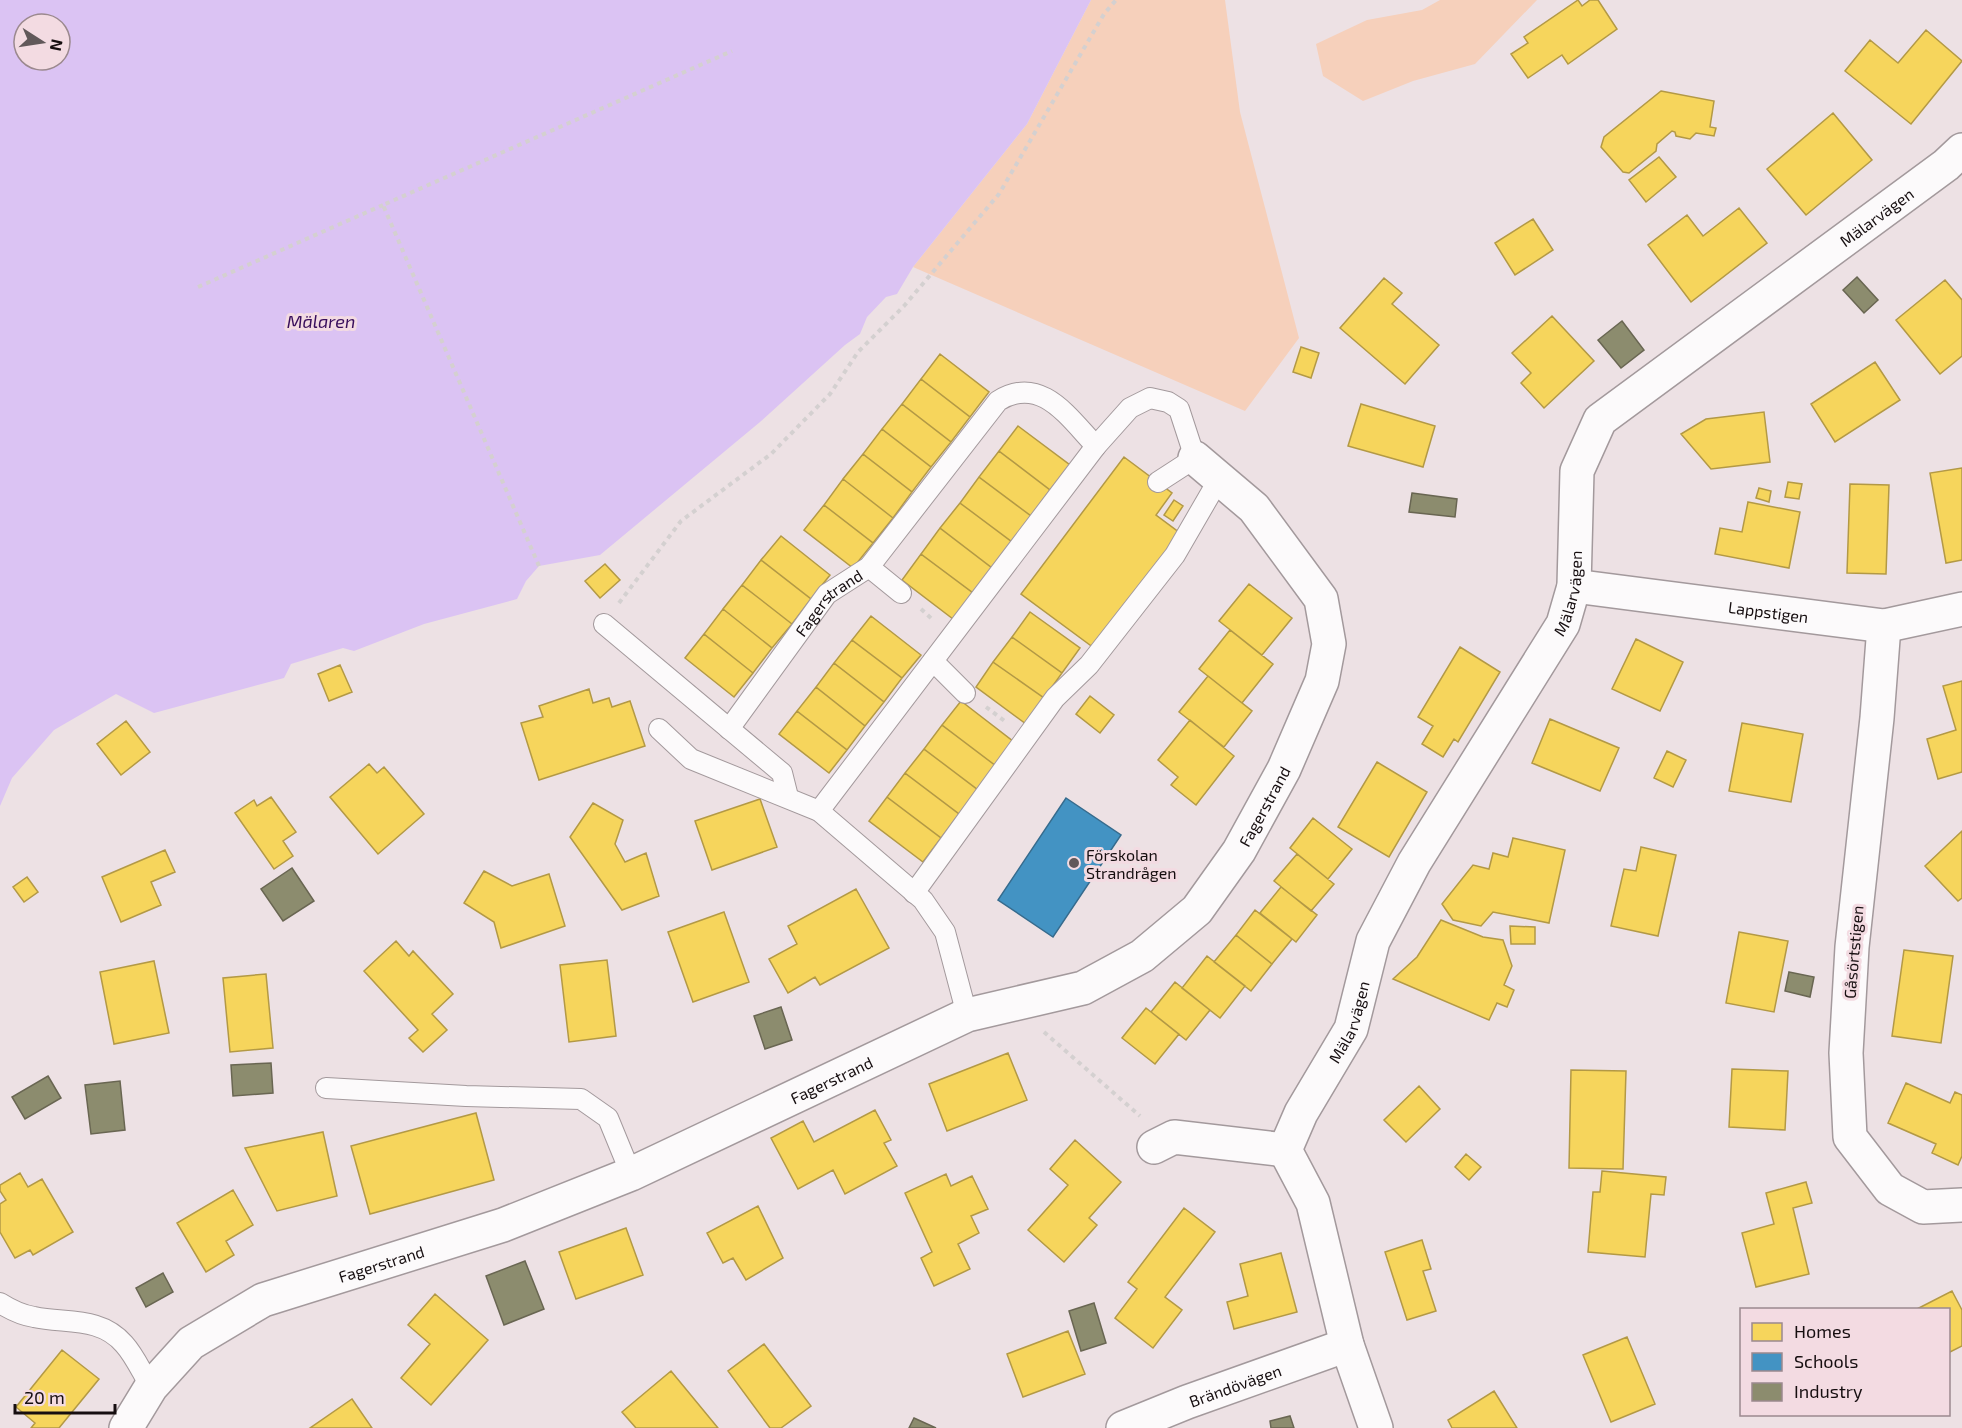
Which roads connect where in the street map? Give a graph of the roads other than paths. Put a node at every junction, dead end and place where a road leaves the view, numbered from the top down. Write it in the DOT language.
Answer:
graph roads {
  1 [pos="1962,150"];
  2 [pos="1096,446"];
  3 [pos="1195,458"];
  4 [pos="1219,479"];
  5 [pos="1158,482"];
  6 [pos="869,567"];
  7 [pos="1574,586"];
  8 [pos="901,593"];
  9 [pos="1962,609"];
  10 [pos="604,624"];
  11 [pos="1884,626"];
  12 [pos="933,661"];
  13 [pos="965,693"];
  14 [pos="659,729"];
  15 [pos="729,729"];
  16 [pos="788,797"];
  17 [pos="819,811"];
  18 [pos="914,893"];
  19 [pos="968,1015"];
  20 [pos="326,1088"];
  21 [pos="1154,1147"];
  22 [pos="1285,1150"];
  23 [pos="631,1174"];
  24 [pos="1962,1205"];
  25 [pos="0,1303"];
  26 [pos="1347,1345"];
  27 [pos="151,1387"];
  28 [pos="126,1428"];
  29 [pos="1123,1428"];
  30 [pos="1376,1428"];
  1 -- 7 [label="street, Mälarvägen"];
  2 -- 3 [label="lane"];
  2 -- 6 [label="lane, Fagerstrand"];
  2 -- 12 [label="lane"];
  3 -- 4 [label="street, Fagerstrand"];
  3 -- 5 [label="lane"];
  4 -- 18 [label="lane"];
  4 -- 19 [label="street, Fagerstrand"];
  6 -- 8 [label="lane, Fagerstrand"];
  6 -- 15 [label="lane, Fagerstrand"];
  7 -- 11 [label="street, Lappstigen"];
  7 -- 22 [label="street, Mälarvägen"];
  9 -- 11 [label="street, Lappstigen"];
  10 -- 15 [label="lane"];
  11 -- 24 [label="street, Gåsörtstigen"];
  12 -- 13 [label="lane"];
  12 -- 17 [label="lane"];
  14 -- 16 [label="lane"];
  15 -- 16 [label="lane"];
  16 -- 17 [label="lane"];
  17 -- 18 [label="lane"];
  18 -- 19 [label="lane"];
  19 -- 23 [label="street, Fagerstrand"];
  20 -- 23 [label="lane"];
  21 -- 22 [label="street"];
  22 -- 26 [label="street"];
  23 -- 27 [label="street, Fagerstrand"];
  25 -- 27 [label="lane"];
  26 -- 29 [label="street, Brändövägen"];
  26 -- 30 [label="street"];
  27 -- 28 [label="street, Fagerstrand"];
}
